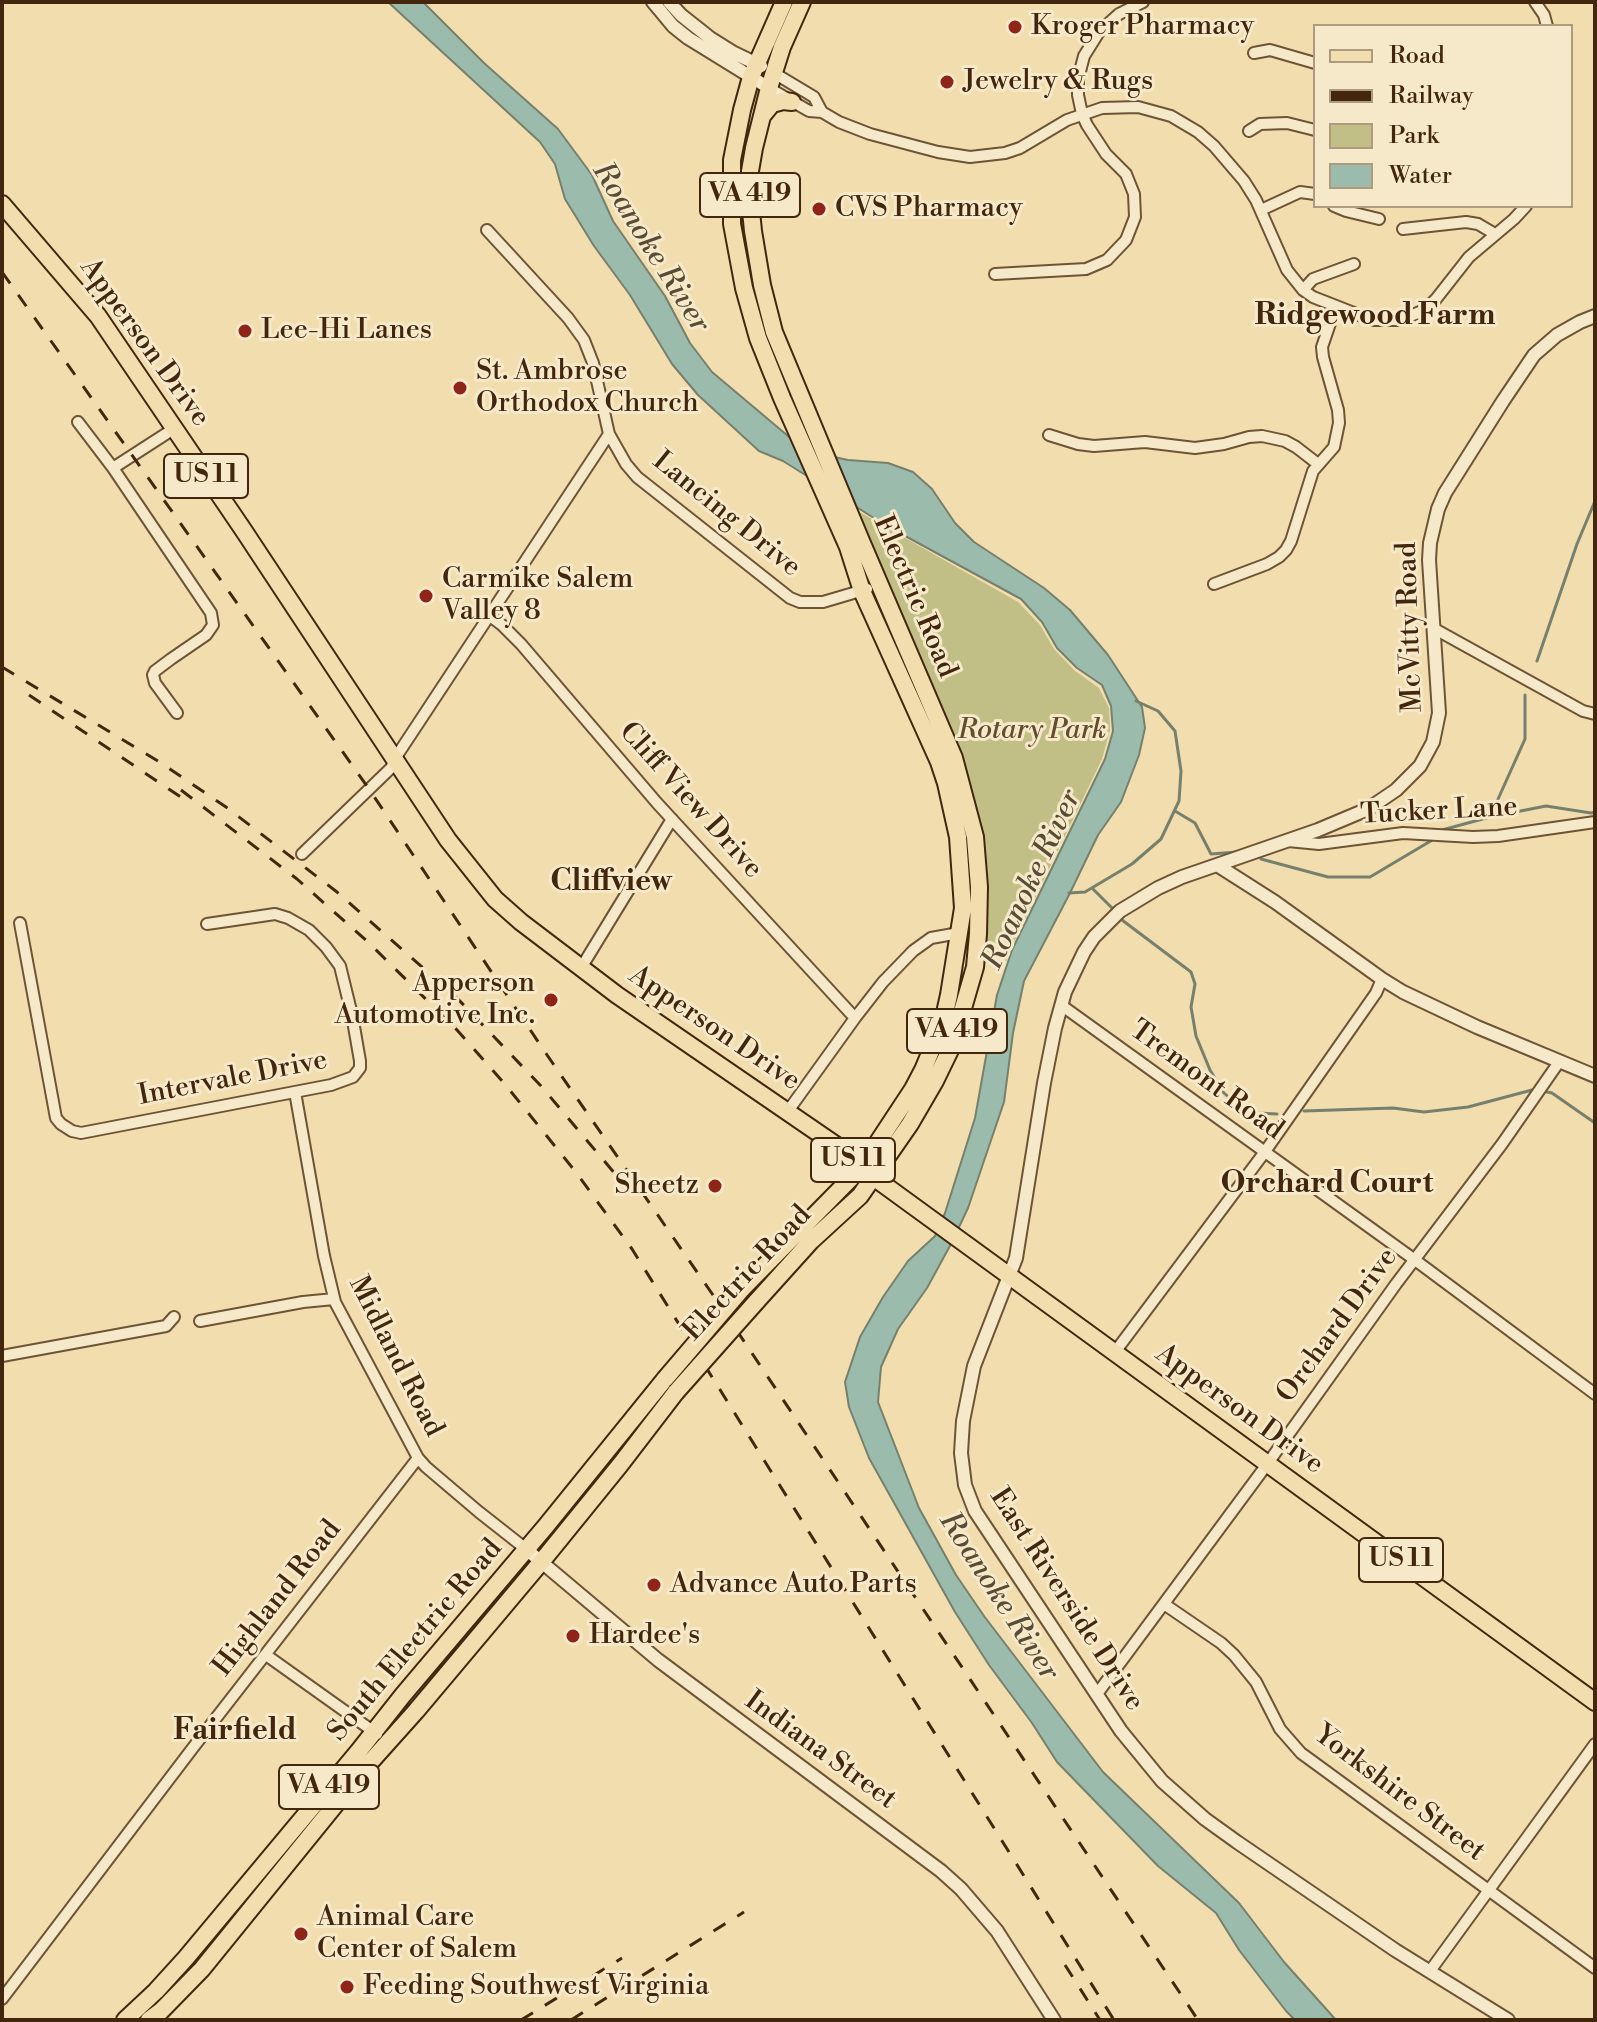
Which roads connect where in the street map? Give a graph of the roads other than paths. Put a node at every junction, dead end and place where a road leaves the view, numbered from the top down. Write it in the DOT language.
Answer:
graph roads {
  1 [pos="784,2"];
  2 [pos="802,2"];
  3 [pos="1143,2"];
  4 [pos="1535,2"];
  5 [pos="661,4"];
  6 [pos="1546,24"];
  7 [pos="1254,53"];
  8 [pos="1313,62"];
  9 [pos="754,70"];
  10 [pos="772,80"];
  11 [pos="792,102"];
  12 [pos="822,112"];
  13 [pos="1082,114"];
  14 [pos="762,116"];
  15 [pos="1313,130"];
  16 [pos="1249,131"];
  17 [pos="1313,194"];
  18 [pos="2,204"];
  19 [pos="1339,208"];
  20 [pos="1524,208"];
  21 [pos="1261,210"];
  22 [pos="1379,219"];
  23 [pos="1403,229"];
  24 [pos="487,230"];
  25 [pos="1495,234"];
  26 [pos="1354,264"];
  27 [pos="995,274"];
  28 [pos="1303,290"];
  29 [pos="1336,306"];
  30 [pos="1595,316"];
  31 [pos="78,422"];
  32 [pos="175,428"];
  33 [pos="609,434"];
  34 [pos="1049,435"];
  35 [pos="1318,464"];
  36 [pos="113,468"];
  37 [pos="854,544"];
  38 [pos="880,584"];
  39 [pos="1214,584"];
  40 [pos="862,591"];
  41 [pos="490,616"];
  42 [pos="1433,628"];
  43 [pos="177,713"];
  44 [pos="1595,714"];
  45 [pos="395,760"];
  46 [pos="672,819"];
  47 [pos="1595,822"];
  48 [pos="1286,840"];
  49 [pos="302,854"];
  50 [pos="1217,865"];
  51 [pos="20,923"];
  52 [pos="207,924"];
  53 [pos="959,933"];
  54 [pos="581,968"];
  55 [pos="1382,979"];
  56 [pos="1061,1005"];
  57 [pos="855,1018"];
  58 [pos="1559,1062"];
  59 [pos="1595,1076"];
  60 [pos="295,1092"];
  61 [pos="788,1111"];
  62 [pos="1264,1153"];
  63 [pos="867,1172"];
  64 [pos="1415,1260"];
  65 [pos="1009,1275"];
  66 [pos="334,1299"];
  67 [pos="174,1317"];
  68 [pos="200,1321"];
  69 [pos="1115,1352"];
  70 [pos="2,1356"];
  71 [pos="671,1385"];
  72 [pos="1595,1394"];
  73 [pos="418,1458"];
  74 [pos="1268,1463"];
  75 [pos="526,1549"];
  76 [pos="542,1561"];
  77 [pos="1164,1604"];
  78 [pos="266,1655"];
  79 [pos="1097,1694"];
  80 [pos="1595,1702"];
  81 [pos="374,1732"];
  82 [pos="389,1742"];
  83 [pos="1595,1744"];
  84 [pos="1488,1890"];
  85 [pos="1595,1968"];
  86 [pos="1430,1971"];
  87 [pos="2,1999"];
  88 [pos="125,2020"];
  89 [pos="149,2020"];
  90 [pos="1054,2020"];
  91 [pos="1508,2020"];
  1 -- 9 [label="main road, Electric Road / VA 419"];
  2 -- 10 [label="main road, Electric Road / VA 419"];
  3 -- 13 [label="street"];
  4 -- 6 [label="street"];
  5 -- 9 [label="street"];
  7 -- 8 [label="street"];
  9 -- 10 [label="street"];
  9 -- 37 [label="main road, Electric Road / VA 419"];
  10 -- 11 [label="street"];
  10 -- 12 [label="street"];
  10 -- 14 [label="main road, Electric Road / VA 419"];
  11 -- 12 [label="street"];
  11 -- 14 [label="main road"];
  12 -- 13 [label="street"];
  13 -- 21 [label="street"];
  13 -- 27 [label="street"];
  14 -- 37 [label="main road, Electric Road / VA 419"];
  15 -- 16 [label="street"];
  17 -- 21 [label="street"];
  18 -- 32 [label="main road, Apperson Drive / US 11"];
  19 -- 22 [label="street"];
  20 -- 25 [label="street"];
  21 -- 28 [label="street"];
  23 -- 25 [label="street"];
  24 -- 33 [label="street, Lancing Drive"];
  25 -- 29 [label="street"];
  26 -- 28 [label="street"];
  28 -- 29 [label="street"];
  29 -- 35 [label="street"];
  30 -- 42 [label="street, McVitty Road"];
  31 -- 36 [label="street"];
  32 -- 36 [label="street"];
  32 -- 45 [label="main road, Apperson Drive / US 11"];
  33 -- 40 [label="street, Lancing Drive"];
  33 -- 41 [label="street"];
  34 -- 35 [label="street"];
  35 -- 39 [label="street"];
  36 -- 43 [label="street"];
  37 -- 38 [label="main road, Electric Road / VA 419"];
  37 -- 40 [label="main road, Electric Road / VA 419"];
  38 -- 40 [label="street, Lancing Drive"];
  38 -- 63 [label="main road, Electric Road / VA 419"];
  40 -- 53 [label="main road, Electric Road / VA 419"];
  41 -- 45 [label="street"];
  41 -- 46 [label="street, Cliff View Drive"];
  42 -- 44 [label="street"];
  42 -- 48 [label="street, McVitty Road"];
  45 -- 49 [label="street"];
  45 -- 54 [label="main road, Apperson Drive / US 11"];
  46 -- 54 [label="street"];
  46 -- 57 [label="street, Cliff View Drive"];
  47 -- 48 [label="street, Tucker Lane"];
  48 -- 50 [label="street, McVitty Road"];
  50 -- 55 [label="street"];
  50 -- 56 [label="street, East Riverside Drive"];
  51 -- 60 [label="street, Intervale Drive"];
  52 -- 60 [label="street, Intervale Drive"];
  53 -- 57 [label="street"];
  53 -- 63 [label="main road, Electric Road / VA 419"];
  54 -- 61 [label="main road, Apperson Drive / US 11"];
  55 -- 58 [label="street"];
  55 -- 62 [label="street"];
  56 -- 62 [label="street, Tremont Road"];
  56 -- 65 [label="street, East Riverside Drive"];
  57 -- 61 [label="street"];
  58 -- 59 [label="street"];
  58 -- 64 [label="street, Orchard Drive"];
  60 -- 66 [label="street, Midland Road"];
  61 -- 63 [label="main road, Apperson Drive / US 11"];
  62 -- 64 [label="street, Tremont Road"];
  62 -- 69 [label="street"];
  63 -- 65 [label="main road, Apperson Drive / US 11"];
  63 -- 71 [label="main road, Electric Road / VA 419, bridge"];
  63 -- 71 [label="main road, Electric Road / VA 419, bridge"];
  64 -- 72 [label="street, Tremont Road"];
  64 -- 74 [label="street, Orchard Drive"];
  65 -- 69 [label="main road, Apperson Drive / US 11"];
  65 -- 79 [label="street, East Riverside Drive"];
  66 -- 68 [label="street"];
  66 -- 73 [label="street, Midland Road"];
  67 -- 70 [label="street"];
  69 -- 74 [label="main road, Apperson Drive / US 11"];
  71 -- 75 [label="main road, Electric Road / VA 419"];
  71 -- 76 [label="main road, Electric Road / VA 419"];
  73 -- 75 [label="street, Midland Road"];
  73 -- 78 [label="street, Highland Road"];
  74 -- 77 [label="street, Orchard Drive"];
  74 -- 80 [label="main road, Apperson Drive / US 11"];
  75 -- 76 [label="street, Indiana Street"];
  75 -- 81 [label="main road, South Electric Road / VA 419"];
  76 -- 82 [label="main road, South Electric Road / VA 419"];
  76 -- 90 [label="street, Indiana Street"];
  77 -- 79 [label="street, Orchard Drive"];
  77 -- 84 [label="street, Yorkshire Street"];
  78 -- 81 [label="street"];
  78 -- 87 [label="street, Highland Road"];
  79 -- 86 [label="street, East Riverside Drive"];
  81 -- 82 [label="street"];
  81 -- 88 [label="main road, South Electric Road / VA 419"];
  82 -- 89 [label="main road, South Electric Road / VA 419"];
  83 -- 84 [label="street"];
  84 -- 85 [label="street, Yorkshire Street"];
  84 -- 86 [label="street"];
  86 -- 91 [label="street, East Riverside Drive"];
}
